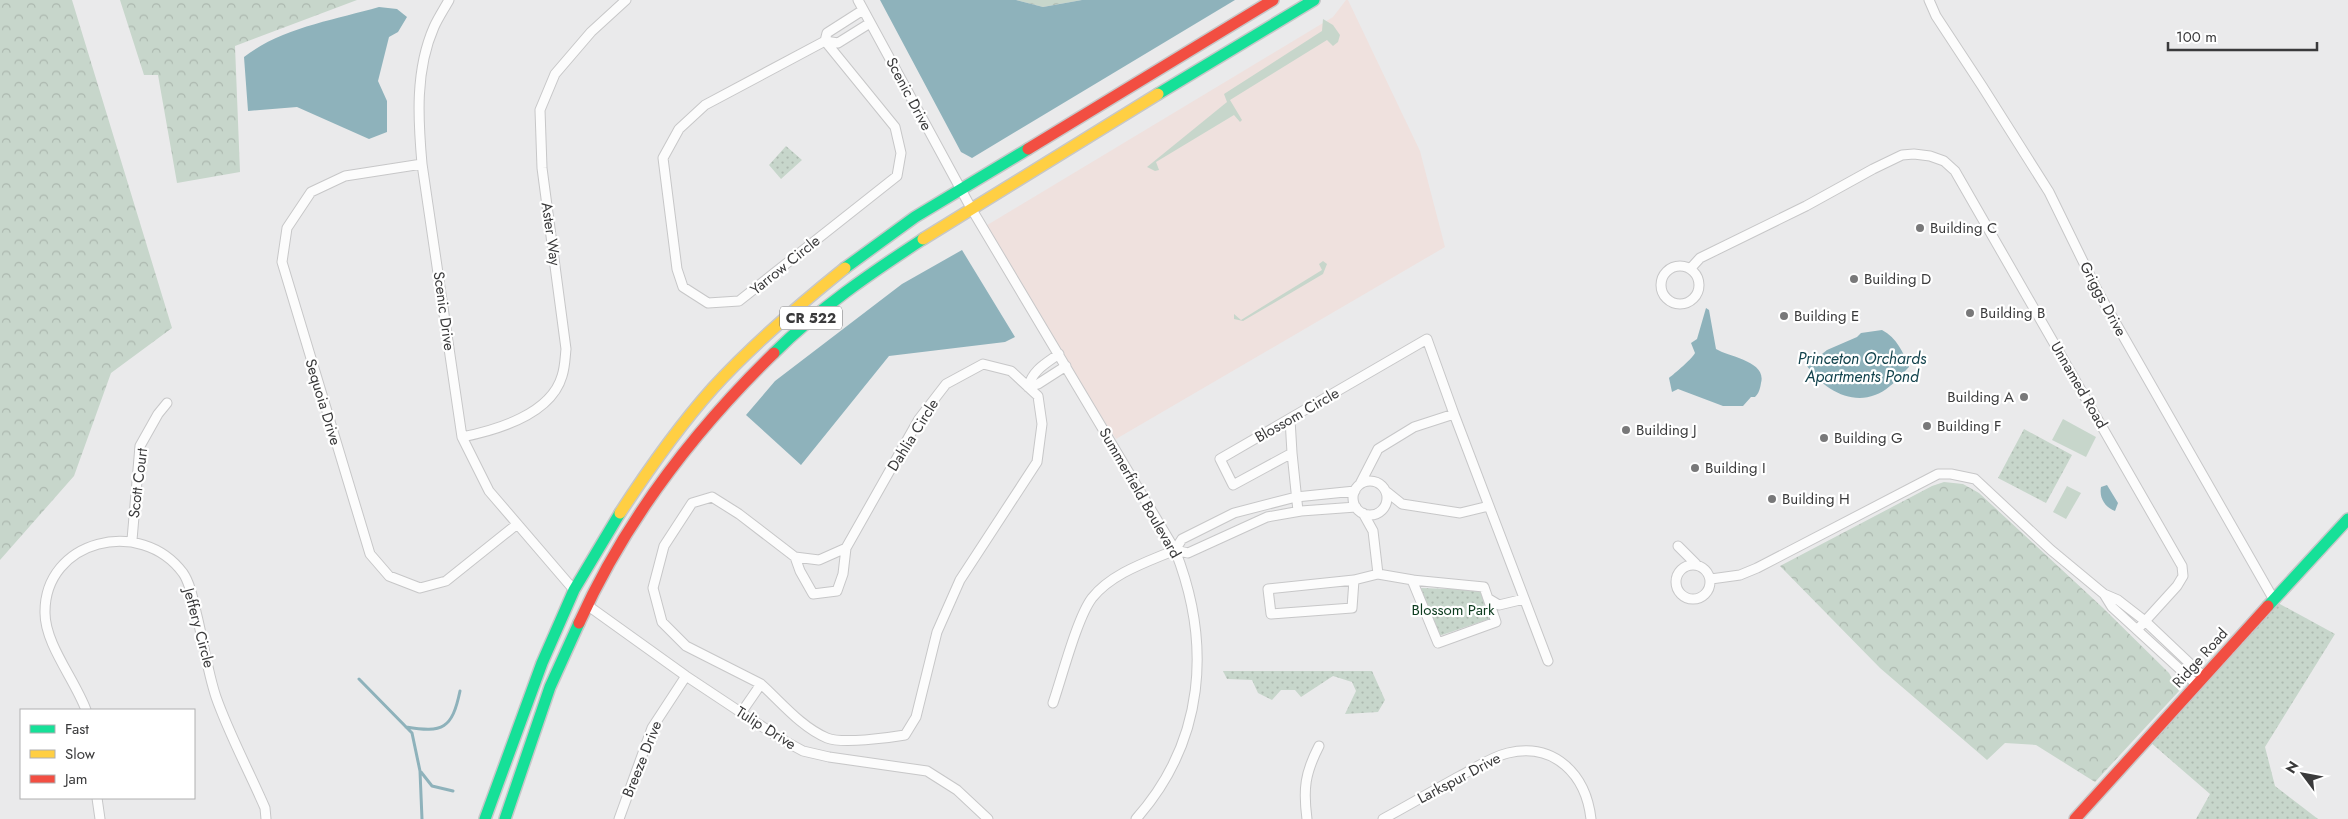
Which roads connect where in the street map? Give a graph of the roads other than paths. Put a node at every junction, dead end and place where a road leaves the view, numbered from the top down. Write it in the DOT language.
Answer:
graph roads {
  1 [pos="449,0"];
  2 [pos="626,0"];
  3 [pos="858,0"];
  4 [pos="1273,0"];
  5 [pos="1314,0"];
  6 [pos="1929,0"];
  7 [pos="863,10"];
  8 [pos="870,23"];
  9 [pos="825,42"];
  10 [pos="422,164"];
  11 [pos="960,189"];
  12 [pos="971,208"];
  13 [pos="1690,269"];
  14 [pos="1059,354"];
  15 [pos="1066,366"];
  16 [pos="1028,387"];
  17 [pos="167,403"];
  18 [pos="1454,414"];
  19 [pos="1290,419"];
  20 [pos="462,437"];
  21 [pos="1292,454"];
  22 [pos="1369,465"];
  23 [pos="1377,482"];
  24 [pos="1358,487"];
  25 [pos="1387,492"];
  26 [pos="1296,497"];
  27 [pos="1402,504"];
  28 [pos="1489,506"];
  29 [pos="1359,510"];
  30 [pos="1298,511"];
  31 [pos="1382,511"];
  32 [pos="2348,520"];
  33 [pos="516,525"];
  34 [pos="1373,531"];
  35 [pos="132,540"];
  36 [pos="1678,546"];
  37 [pos="846,548"];
  38 [pos="1175,550"];
  39 [pos="795,557"];
  40 [pos="1696,564"];
  41 [pos="1378,574"];
  42 [pos="1712,579"];
  43 [pos="1354,580"];
  44 [pos="1413,580"];
  45 [pos="574,590"];
  46 [pos="2104,594"];
  47 [pos="1489,599"];
  48 [pos="1524,599"];
  49 [pos="2274,600"];
  50 [pos="587,605"];
  51 [pos="2145,621"];
  52 [pos="2137,630"];
  53 [pos="1548,661"];
  54 [pos="686,676"];
  55 [pos="2200,680"];
  56 [pos="761,684"];
  57 [pos="1053,702"];
  58 [pos="86,709"];
  59 [pos="741,713"];
  60 [pos="1319,746"];
  61 [pos="97,799"];
  62 [pos="100,819"];
  63 [pos="266,819"];
  64 [pos="485,819"];
  65 [pos="505,819"];
  66 [pos="619,819"];
  67 [pos="988,819"];
  68 [pos="1136,819"];
  69 [pos="1308,819"];
  70 [pos="1383,819"];
  71 [pos="1591,819"];
  72 [pos="2075,819"];
  1 -- 10 [label="street, Scenic Drive"];
  2 -- 20 [label="street, Aster Way"];
  3 -- 7 [label="street, Scenic Drive"];
  4 -- 11 [label="main road, CR 522"];
  5 -- 12 [label="main road, CR 522"];
  6 -- 49 [label="street, Griggs Drive"];
  7 -- 8 [label="street, Scenic Drive"];
  7 -- 9 [label="street, Yarrow Circle"];
  8 -- 9 [label="street, Yarrow Circle"];
  8 -- 11 [label="street, Scenic Drive"];
  9 -- 9 [label="street, Yarrow Circle"];
  10 -- 20 [label="street, Scenic Drive"];
  10 -- 33 [label="street, Sequoia Drive"];
  11 -- 12 [label="street, Summerfield Boulevard"];
  11 -- 45 [label="main road, CR 522"];
  12 -- 14 [label="street, Summerfield Boulevard"];
  12 -- 50 [label="main road, CR 522"];
  13 -- 13 [label="street"];
  13 -- 51 [label="street, Unnamed Road"];
  14 -- 15 [label="street, Summerfield Boulevard"];
  14 -- 16 [label="street"];
  15 -- 16 [label="street"];
  15 -- 38 [label="street, Summerfield Boulevard"];
  16 -- 37 [label="street, Dahlia Circle"];
  16 -- 56 [label="street, Dahlia Circle"];
  17 -- 35 [label="street, Scott Court"];
  18 -- 19 [label="street, Blossom Circle"];
  18 -- 22 [label="street"];
  18 -- 28 [label="street, Blossom Circle"];
  19 -- 21 [label="street"];
  19 -- 21 [label="street, Blossom Circle"];
  20 -- 33 [label="street, Scenic Drive"];
  21 -- 26 [label="street, Blossom Circle"];
  22 -- 23 [label="street"];
  22 -- 24 [label="street"];
  23 -- 24 [label="street"];
  23 -- 25 [label="street"];
  24 -- 26 [label="street"];
  24 -- 29 [label="street"];
  25 -- 27 [label="street"];
  25 -- 31 [label="street"];
  26 -- 30 [label="street, Blossom Circle"];
  26 -- 38 [label="street"];
  27 -- 28 [label="street"];
  27 -- 31 [label="street"];
  28 -- 48 [label="street, Blossom Circle"];
  29 -- 30 [label="street"];
  29 -- 31 [label="street"];
  29 -- 34 [label="street"];
  30 -- 38 [label="street"];
  31 -- 34 [label="street"];
  32 -- 49 [label="main road, Ridge Road"];
  33 -- 45 [label="street, Scenic Drive"];
  34 -- 41 [label="street"];
  35 -- 58 [label="street, Jeffery Circle"];
  35 -- 63 [label="street, Jeffery Circle"];
  36 -- 40 [label="street"];
  37 -- 39 [label="street"];
  37 -- 39 [label="street"];
  38 -- 57 [label="street"];
  38 -- 68 [label="street, Summerfield Boulevard"];
  39 -- 56 [label="street, Dahlia Circle"];
  40 -- 42 [label="street"];
  40 -- 42 [label="street"];
  41 -- 43 [label="street"];
  41 -- 44 [label="street"];
  42 -- 46 [label="street"];
  43 -- 43 [label="street"];
  44 -- 47 [label="street"];
  44 -- 47 [label="street"];
  45 -- 64 [label="main road, CR 522"];
  46 -- 51 [label="street"];
  46 -- 52 [label="street"];
  47 -- 48 [label="street"];
  48 -- 53 [label="street, Blossom Circle"];
  49 -- 55 [label="main road, Ridge Road"];
  50 -- 54 [label="street, Tulip Drive"];
  50 -- 65 [label="main road, CR 522"];
  51 -- 52 [label="street, Unnamed Road"];
  51 -- 55 [label="street"];
  52 -- 55 [label="street"];
  54 -- 59 [label="street, Tulip Drive"];
  54 -- 66 [label="street, Breeze Drive"];
  55 -- 72 [label="main road, Ridge Road"];
  56 -- 59 [label="street"];
  59 -- 67 [label="street, Tulip Drive"];
  60 -- 69 [label="street"];
  61 -- 62 [label="street"];
  70 -- 71 [label="street, Larkspur Drive"];
}
